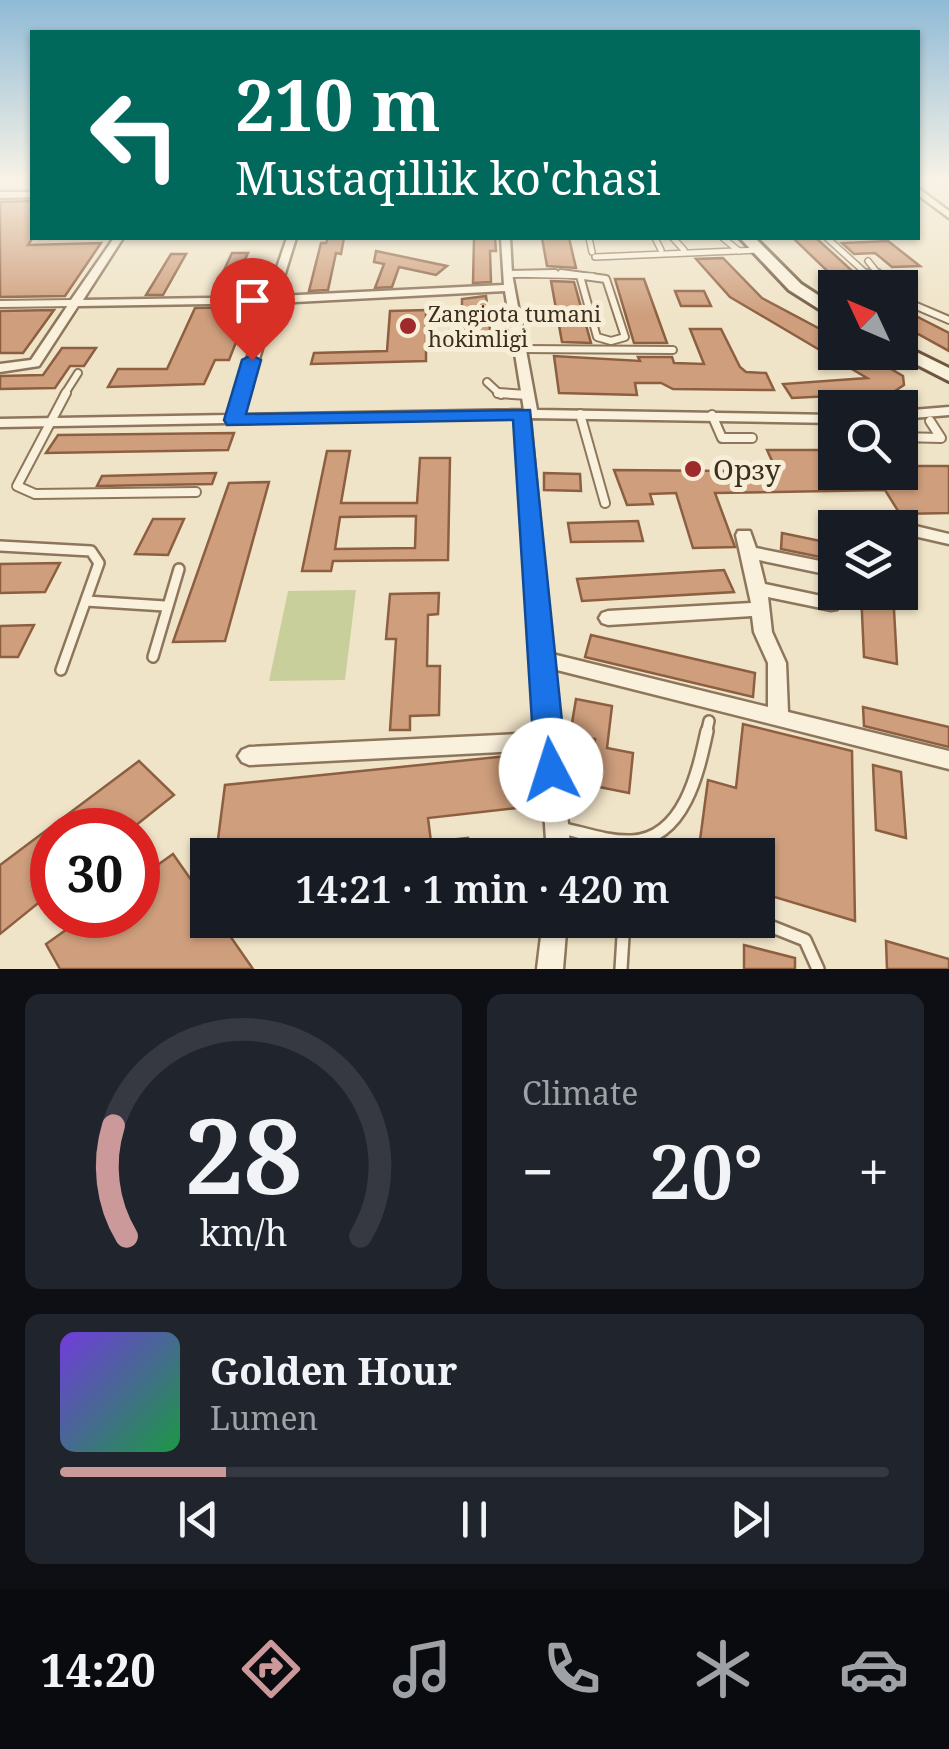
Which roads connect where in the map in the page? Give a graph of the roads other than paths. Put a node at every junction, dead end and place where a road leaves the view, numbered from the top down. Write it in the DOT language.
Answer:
graph roads {
  1 [pos="117,240"];
  2 [pos="290,240"];
  3 [pos="506,240"];
  4 [pos="590,240"];
  5 [pos="655,240"];
  6 [pos="675,240"];
  7 [pos="829,240"];
  8 [pos="749,246"];
  9 [pos="661,250"];
  10 [pos="684,250"];
  11 [pos="868,262"];
  12 [pos="863,270"];
  13 [pos="875,270"];
  14 [pos="580,276"];
  15 [pos="508,281"];
  16 [pos="269,300"];
  17 [pos="72,303"];
  18 [pos="816,303"];
  19 [pos="0,304"];
  20 [pos="918,307"];
  21 [pos="949,320"];
  22 [pos="521,349"];
  23 [pos="673,350"];
  24 [pos="918,359"];
  25 [pos="0,368"];
  26 [pos="78,373"];
  27 [pos="949,375"];
  28 [pos="487,382"];
  29 [pos="527,408"];
  30 [pos="949,412"];
  31 [pos="580,414"];
  32 [pos="712,414"];
  33 [pos="918,416"];
  34 [pos="818,418"];
  35 [pos="234,420"];
  36 [pos="918,420"];
  37 [pos="949,420"];
  38 [pos="930,422"];
  39 [pos="47,423"];
  40 [pos="0,424"];
  41 [pos="918,437"];
  42 [pos="752,438"];
  43 [pos="941,438"];
  44 [pos="949,446"];
  45 [pos="196,492"];
  46 [pos="605,503"];
  47 [pos="918,532"];
  48 [pos="949,539"];
  49 [pos="0,546"];
  50 [pos="818,565"];
  51 [pos="179,569"];
  52 [pos="758,588"];
  53 [pos="86,600"];
  54 [pos="818,601"];
  55 [pos="165,606"];
  56 [pos="760,610"];
  57 [pos="608,618"];
  58 [pos="152,657"];
  59 [pos="541,659"];
  60 [pos="61,670"];
  61 [pos="778,717"];
  62 [pos="710,720"];
  63 [pos="548,741"];
  64 [pos="250,756"];
  65 [pos="949,760"];
  66 [pos="556,827"];
  67 [pos="557,838"];
  68 [pos="775,925"];
  69 [pos="554,938"];
  70 [pos="623,938"];
  71 [pos="550,969"];
  72 [pos="622,969"];
  73 [pos="818,969"];
  1 -- 17 [label="street"];
  2 -- 16 [label="street"];
  3 -- 15 [label="street"];
  4 -- 8 [label="lane"];
  5 -- 9 [label="lane"];
  6 -- 10 [label="lane"];
  7 -- 12 [label="lane"];
  8 -- 18 [label="main road"];
  11 -- 13 [label="lane"];
  14 -- 14 [label="lane"];
  14 -- 15 [label="lane"];
  15 -- 16 [label="street"];
  15 -- 22 [label="street"];
  16 -- 17 [label="street"];
  16 -- 35 [label="street"];
  17 -- 19 [label="lane"];
  17 -- 25 [label="street"];
  20 -- 21 [label="lane"];
  22 -- 23 [label="lane"];
  22 -- 29 [label="street"];
  24 -- 27 [label="main road"];
  26 -- 39 [label="lane"];
  28 -- 29 [label="lane"];
  29 -- 31 [label="street"];
  29 -- 35 [label="street"];
  29 -- 59 [label="street"];
  30 -- 33 [label="street"];
  31 -- 32 [label="street"];
  31 -- 46 [label="lane"];
  32 -- 34 [label="street"];
  32 -- 42 [label="lane"];
  35 -- 39 [label="street"];
  36 -- 38 [label="street"];
  37 -- 38 [label="street"];
  38 -- 43 [label="lane"];
  39 -- 40 [label="street"];
  39 -- 45 [label="lane"];
  41 -- 43 [label="lane"];
  43 -- 44 [label="lane"];
  47 -- 48 [label="street"];
  49 -- 53 [label="lane"];
  50 -- 52 [label="street"];
  51 -- 55 [label="lane"];
  52 -- 54 [label="street"];
  52 -- 56 [label="street"];
  53 -- 55 [label="lane"];
  53 -- 60 [label="lane"];
  55 -- 58 [label="lane"];
  56 -- 57 [label="street"];
  56 -- 61 [label="street"];
  59 -- 61 [label="street"];
  59 -- 63 [label="street"];
  61 -- 65 [label="street"];
  62 -- 66 [label="lane"];
  63 -- 64 [label="street"];
  63 -- 66 [label="street"];
  66 -- 67 [label="street"];
  68 -- 73 [label="lane"];
  69 -- 71 [label="street"];
  70 -- 72 [label="lane"];
}
